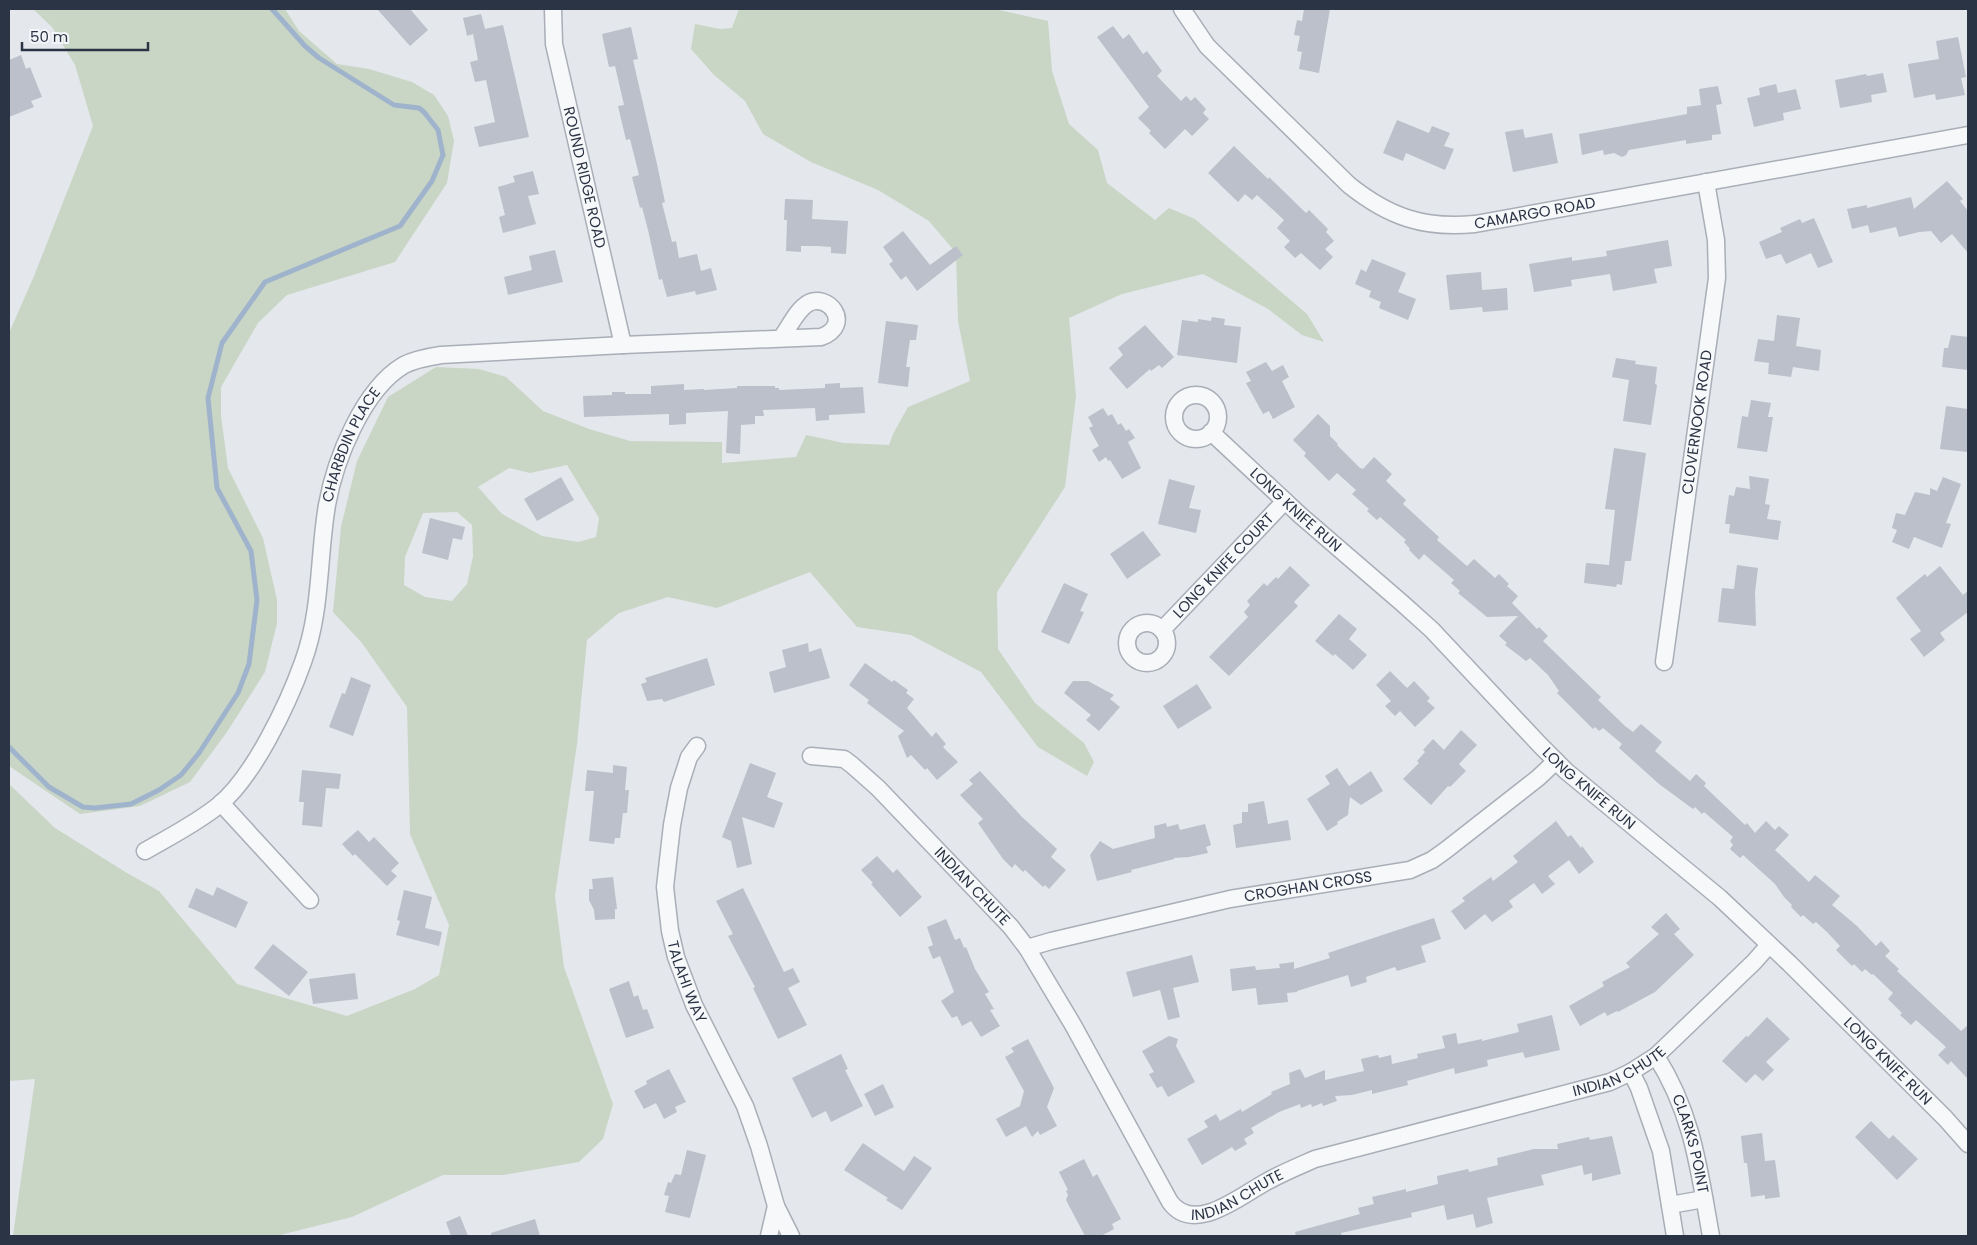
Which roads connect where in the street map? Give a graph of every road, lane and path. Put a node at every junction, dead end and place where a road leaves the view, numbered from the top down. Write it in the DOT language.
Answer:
graph roads {
  1 [pos="553,9"];
  2 [pos="1182,9"];
  3 [pos="1968,135"];
  4 [pos="1706,182"];
  5 [pos="781,338"];
  6 [pos="623,345"];
  7 [pos="1211,432"];
  8 [pos="1285,501"];
  9 [pos="1162,630"];
  10 [pos="1664,662"];
  11 [pos="697,746"];
  12 [pos="812,756"];
  13 [pos="1556,761"];
  14 [pos="221,804"];
  15 [pos="146,851"];
  16 [pos="310,900"];
  17 [pos="1769,945"];
  18 [pos="1027,948"];
  19 [pos="1656,1056"];
  20 [pos="1631,1072"];
  21 [pos="1968,1144"];
  22 [pos="1704,1199"];
  23 [pos="1670,1204"];
  24 [pos="776,1206"];
  25 [pos="769,1236"];
  26 [pos="791,1236"];
  27 [pos="1675,1236"];
  28 [pos="1710,1236"];
  1 -- 6 [label="street, ROUND RIDGE ROAD"];
  2 -- 4 [label="street, CAMARGO ROAD"];
  3 -- 4 [label="street, CAMARGO ROAD"];
  4 -- 10 [label="street, CLOVERNOOK ROAD"];
  5 -- 6 [label="street, CHARBDIN PLACE"];
  6 -- 14 [label="street, CHARBDIN PLACE"];
  7 -- 8 [label="street, LONG KNIFE RUN"];
  8 -- 9 [label="street, LONG KNIFE COURT"];
  8 -- 13 [label="street, LONG KNIFE RUN"];
  11 -- 24 [label="street, TALAHI WAY"];
  12 -- 18 [label="street, INDIAN CHUTE"];
  13 -- 17 [label="street, LONG KNIFE RUN"];
  13 -- 18 [label="street, CROGHAN CROSS"];
  14 -- 15 [label="street, CHARBDIN PLACE"];
  14 -- 16 [label="street"];
  17 -- 19 [label="street, INDIAN CHUTE"];
  17 -- 21 [label="street, LONG KNIFE RUN"];
  18 -- 20 [label="street, INDIAN CHUTE"];
  19 -- 20 [label="street, INDIAN CHUTE"];
  19 -- 22 [label="street, CLARKS POINT"];
  20 -- 23 [label="street, CLARKS POINT"];
  22 -- 23 [label="street"];
  22 -- 28 [label="street, CLARKS POINT"];
  23 -- 27 [label="street, CLARKS POINT"];
  24 -- 25 [label="street, TALAHI WAY"];
  24 -- 26 [label="street, TALAHI WAY"];
}
